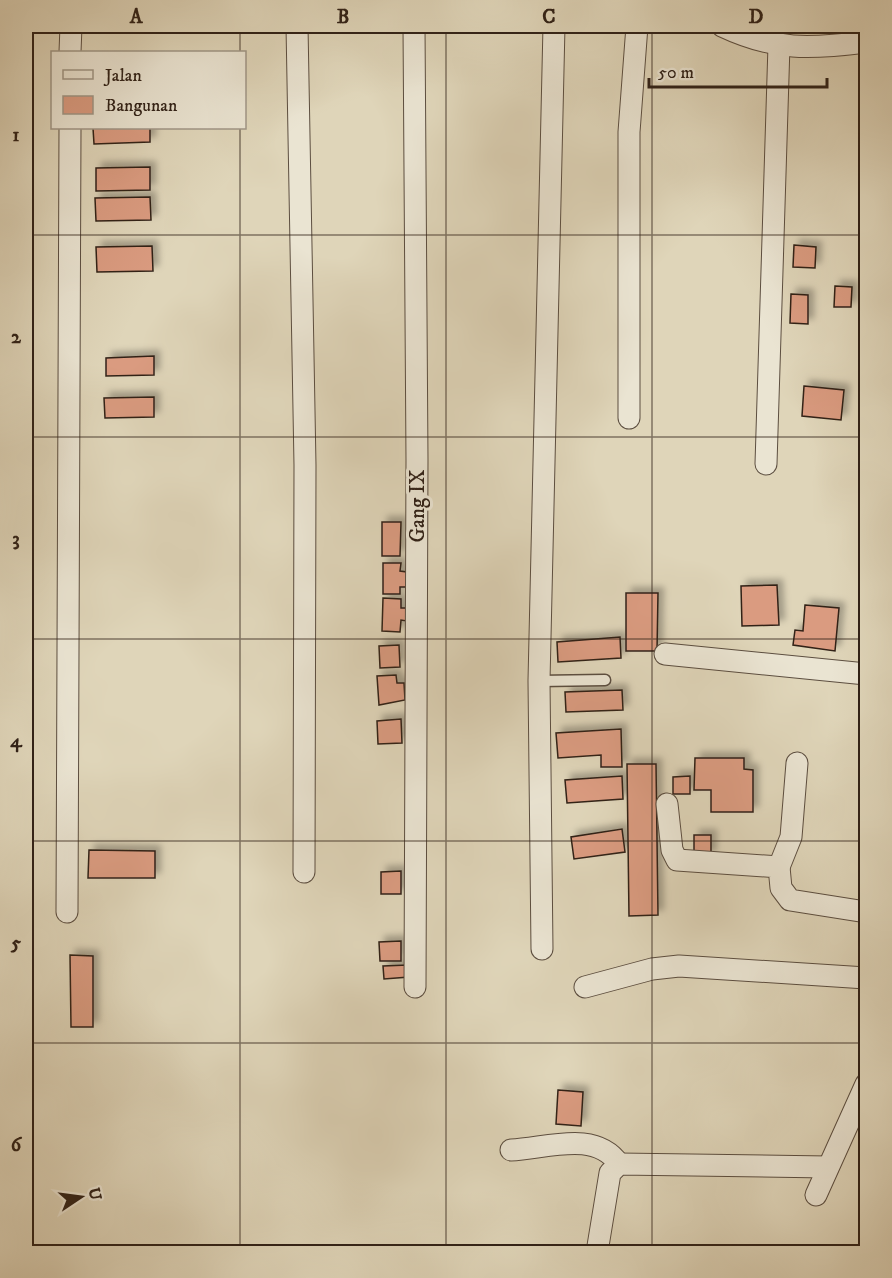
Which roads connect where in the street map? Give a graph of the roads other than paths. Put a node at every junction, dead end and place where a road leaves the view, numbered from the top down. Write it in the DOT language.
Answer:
graph roads {
  1 [pos="70,26"];
  2 [pos="297,26"];
  3 [pos="414,26"];
  4 [pos="554,26"];
  5 [pos="637,26"];
  6 [pos="722,26"];
  7 [pos="867,42"];
  8 [pos="779,45"];
  9 [pos="70,51"];
  10 [pos="70,129"];
  11 [pos="629,418"];
  12 [pos="766,464"];
  13 [pos="665,654"];
  14 [pos="867,674"];
  15 [pos="605,680"];
  16 [pos="539,681"];
  17 [pos="797,763"];
  18 [pos="667,804"];
  19 [pos="779,867"];
  20 [pos="304,872"];
  21 [pos="67,912"];
  22 [pos="867,912"];
  23 [pos="542,950"];
  24 [pos="867,978"];
  25 [pos="415,987"];
  26 [pos="585,987"];
  27 [pos="867,1084"];
  28 [pos="511,1149"];
  29 [pos="620,1164"];
  30 [pos="828,1167"];
  31 [pos="816,1195"];
  32 [pos="597,1252"];
  1 -- 9 [label="street"];
  2 -- 20 [label="street"];
  3 -- 25 [label="street, Gang IX"];
  4 -- 16 [label="street"];
  5 -- 11 [label="street"];
  6 -- 8 [label="street"];
  7 -- 8 [label="street"];
  8 -- 12 [label="street"];
  10 -- 21 [label="street"];
  13 -- 14 [label="street"];
  15 -- 16 [label="lane"];
  16 -- 23 [label="street"];
  17 -- 19 [label="street"];
  18 -- 19 [label="street"];
  19 -- 22 [label="street"];
  24 -- 26 [label="street"];
  27 -- 30 [label="street"];
  28 -- 29 [label="street"];
  29 -- 30 [label="street"];
  29 -- 32 [label="street"];
  30 -- 31 [label="street"];
}
